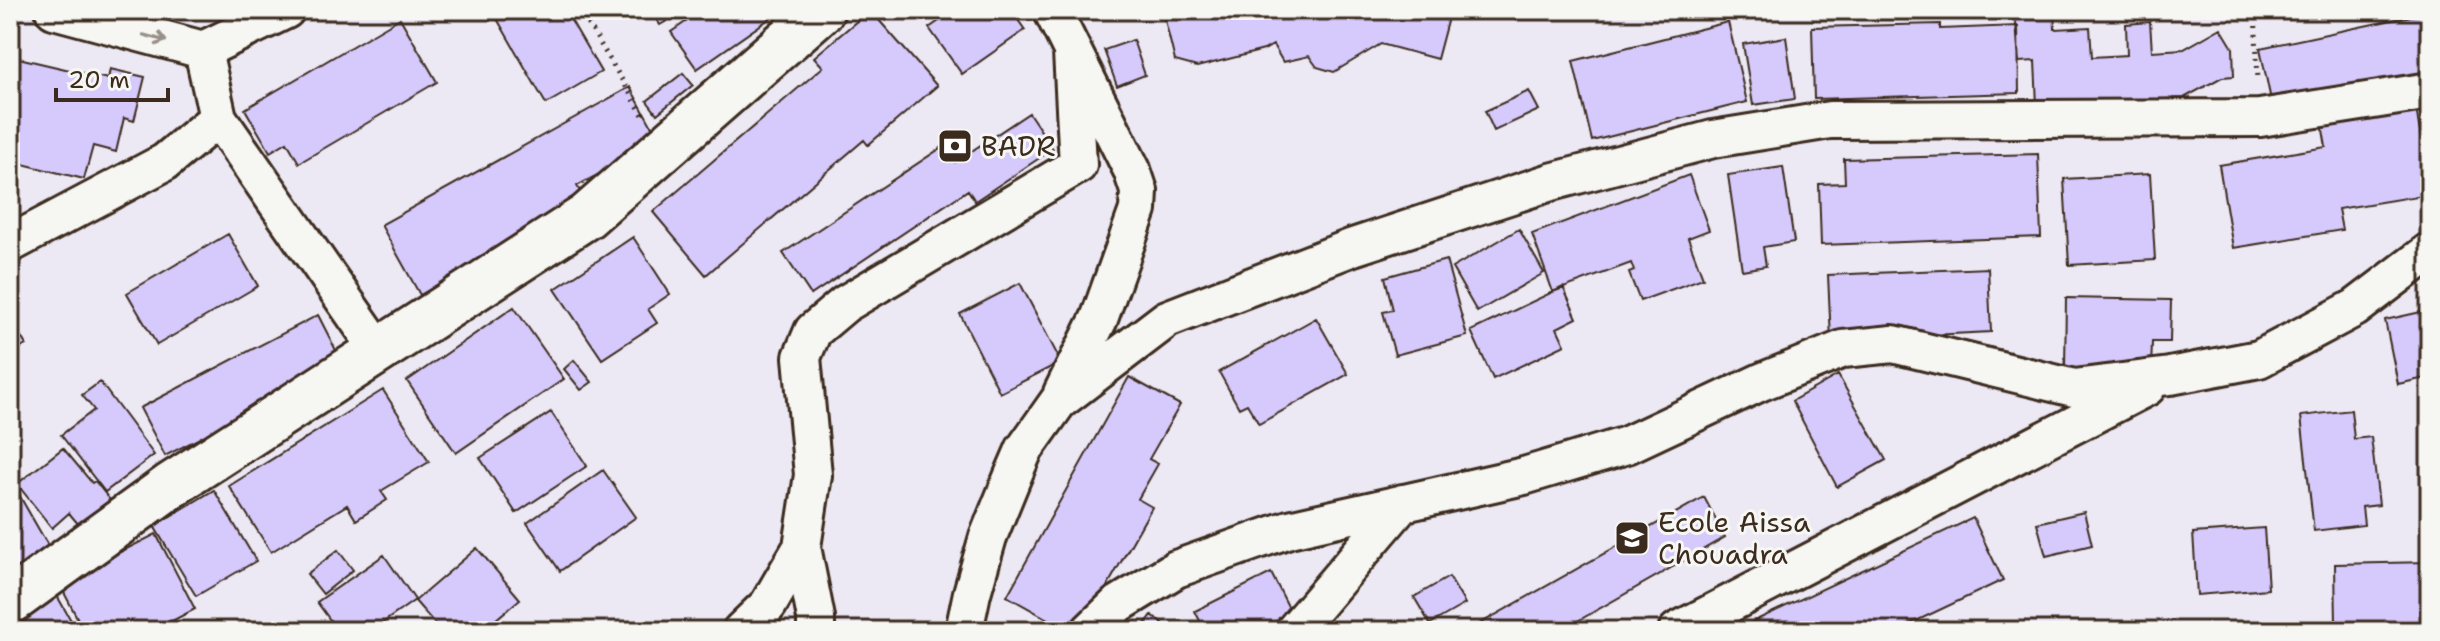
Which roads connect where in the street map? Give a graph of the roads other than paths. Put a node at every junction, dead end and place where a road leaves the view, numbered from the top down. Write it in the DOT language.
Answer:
graph roads {
  1 [pos="54,10"];
  2 [pos="286,10"];
  3 [pos="822,10"];
  4 [pos="1052,10"];
  5 [pos="203,50"];
  6 [pos="1072,52"];
  7 [pos="2430,91"];
  8 [pos="218,118"];
  9 [pos="10,244"];
  10 [pos="2430,251"];
  11 [pos="379,350"];
  12 [pos="2170,376"];
  13 [pos="1058,402"];
  14 [pos="1403,503"];
  15 [pos="802,547"];
  16 [pos="10,602"];
  17 [pos="741,631"];
  18 [pos="816,631"];
  19 [pos="964,631"];
  20 [pos="1090,631"];
  21 [pos="1294,631"];
  22 [pos="1677,631"];
  1 -- 5 [label="street, one-way"];
  2 -- 5 [label="street"];
  3 -- 11 [label="street"];
  4 -- 6 [label="street"];
  5 -- 8 [label="street"];
  6 -- 13 [label="street"];
  6 -- 15 [label="street"];
  7 -- 13 [label="street"];
  8 -- 9 [label="street"];
  8 -- 11 [label="street"];
  10 -- 12 [label="street"];
  11 -- 16 [label="street"];
  12 -- 14 [label="street"];
  12 -- 22 [label="street"];
  13 -- 19 [label="street"];
  14 -- 20 [label="street"];
  14 -- 21 [label="street"];
  15 -- 17 [label="street"];
  15 -- 18 [label="street"];
}
